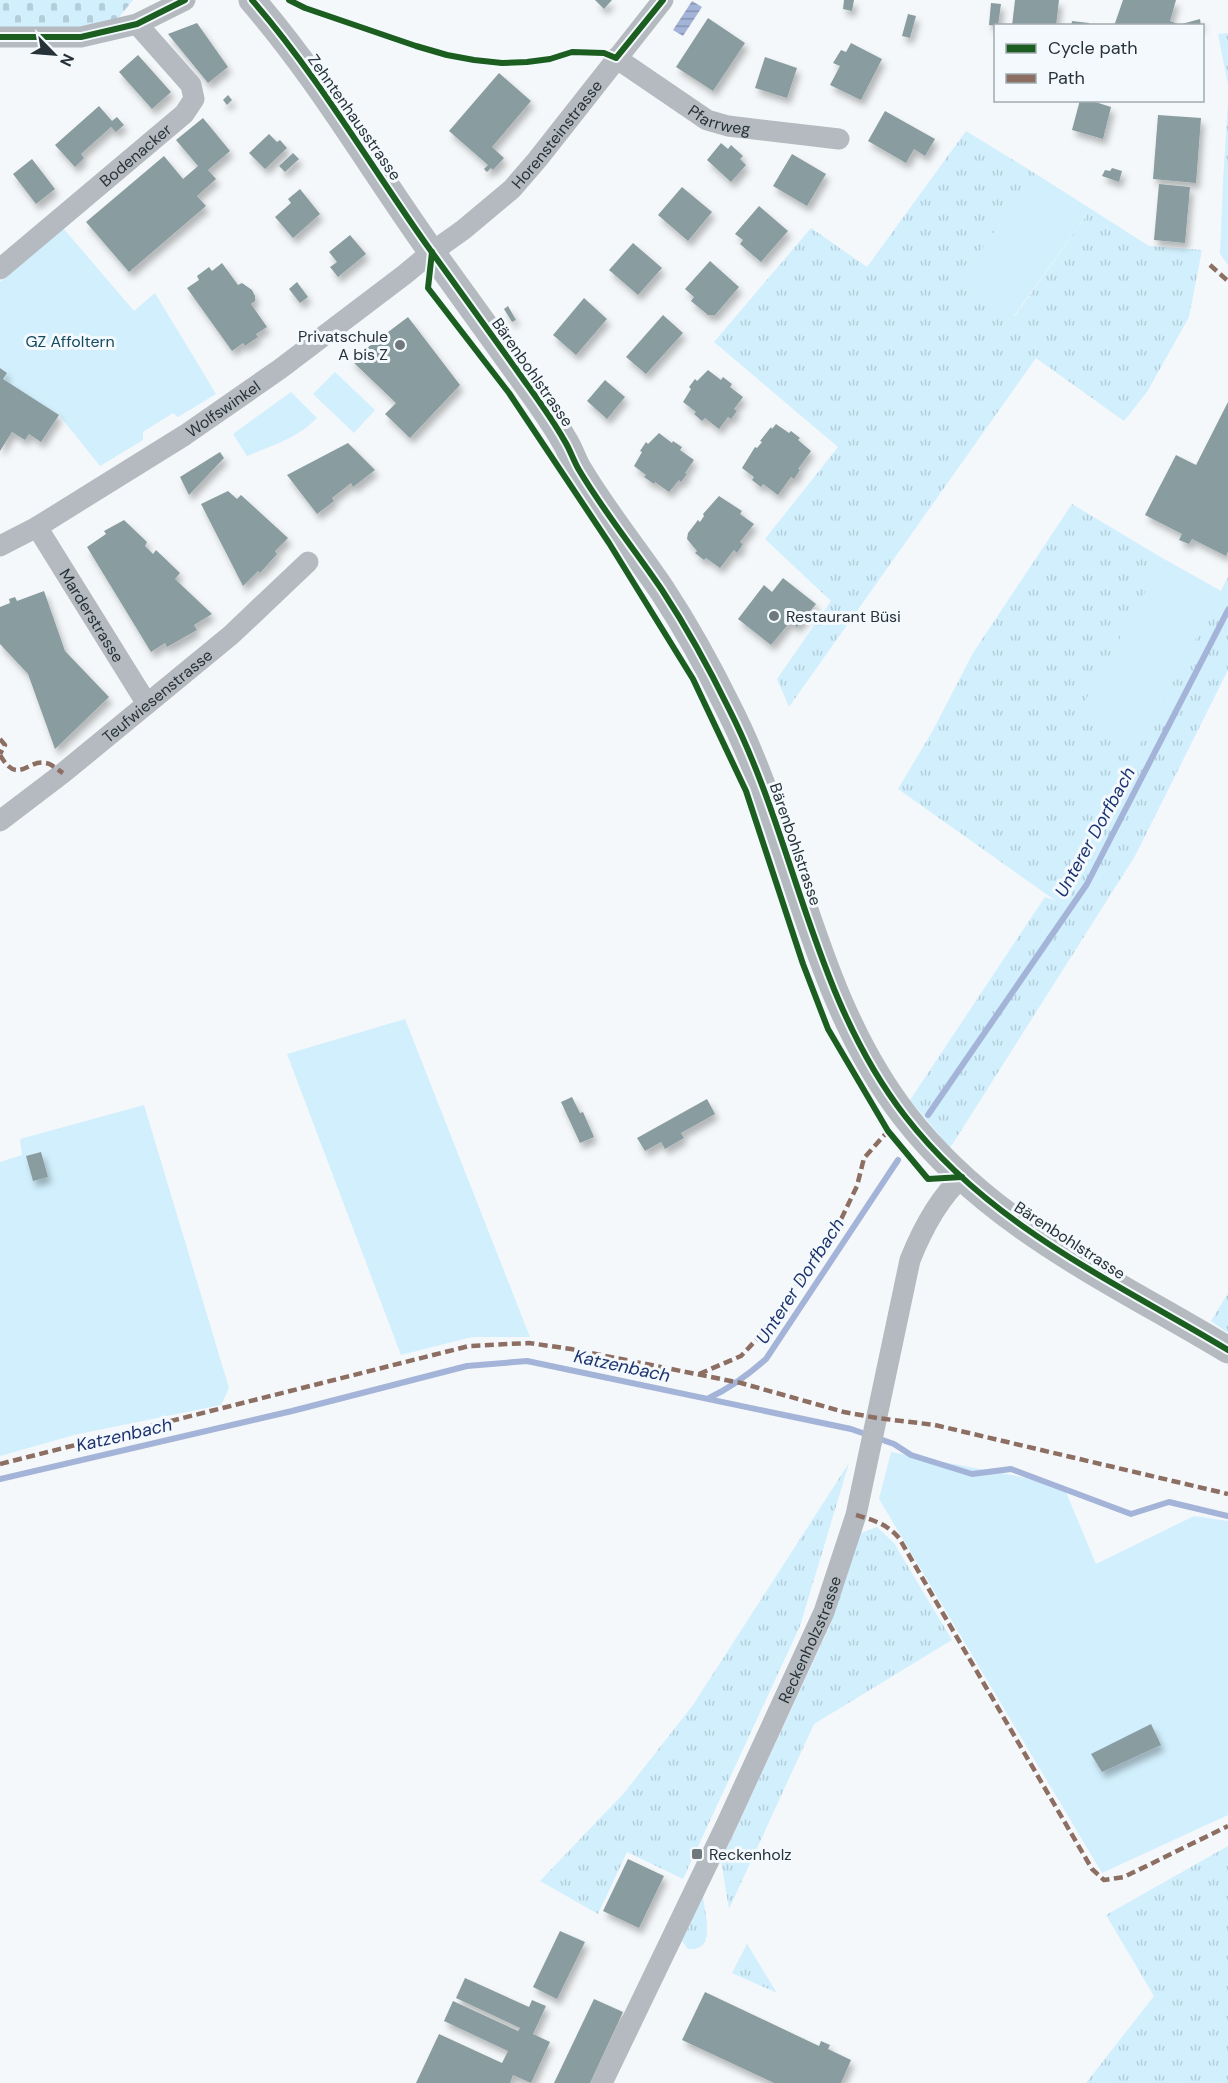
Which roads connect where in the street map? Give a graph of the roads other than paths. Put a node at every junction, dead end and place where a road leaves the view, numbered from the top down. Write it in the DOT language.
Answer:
graph roads {
  1 [pos="185,0"];
  2 [pos="252,0"];
  3 [pos="663,0"];
  4 [pos="137,24"];
  5 [pos="0,37"];
  6 [pos="616,58"];
  7 [pos="839,139"];
  8 [pos="432,252"];
  9 [pos="0,269"];
  10 [pos="37,527"];
  11 [pos="0,546"];
  12 [pos="308,562"];
  13 [pos="147,704"];
  14 [pos="0,821"];
  15 [pos="962,1177"];
  16 [pos="1228,1350"];
  17 [pos="602,2083"];
  1 -- 4 [label="street"];
  2 -- 8 [label="street, Zehntenhausstrasse"];
  3 -- 6 [label="street, Horensteinstrasse"];
  4 -- 5 [label="street"];
  4 -- 9 [label="street, Bodenacker"];
  6 -- 7 [label="street, Pfarrweg"];
  6 -- 8 [label="street, Horensteinstrasse"];
  8 -- 10 [label="street, Wolfswinkel"];
  8 -- 15 [label="street, Bärenbohlstrasse"];
  10 -- 11 [label="street, Wolfswinkel"];
  10 -- 13 [label="street, Marderstrasse"];
  12 -- 13 [label="street, Teufwiesenstrasse"];
  13 -- 14 [label="street, Teufwiesenstrasse"];
  15 -- 16 [label="street, Bärenbohlstrasse"];
  15 -- 17 [label="street, Reckenholzstrasse"];
}
